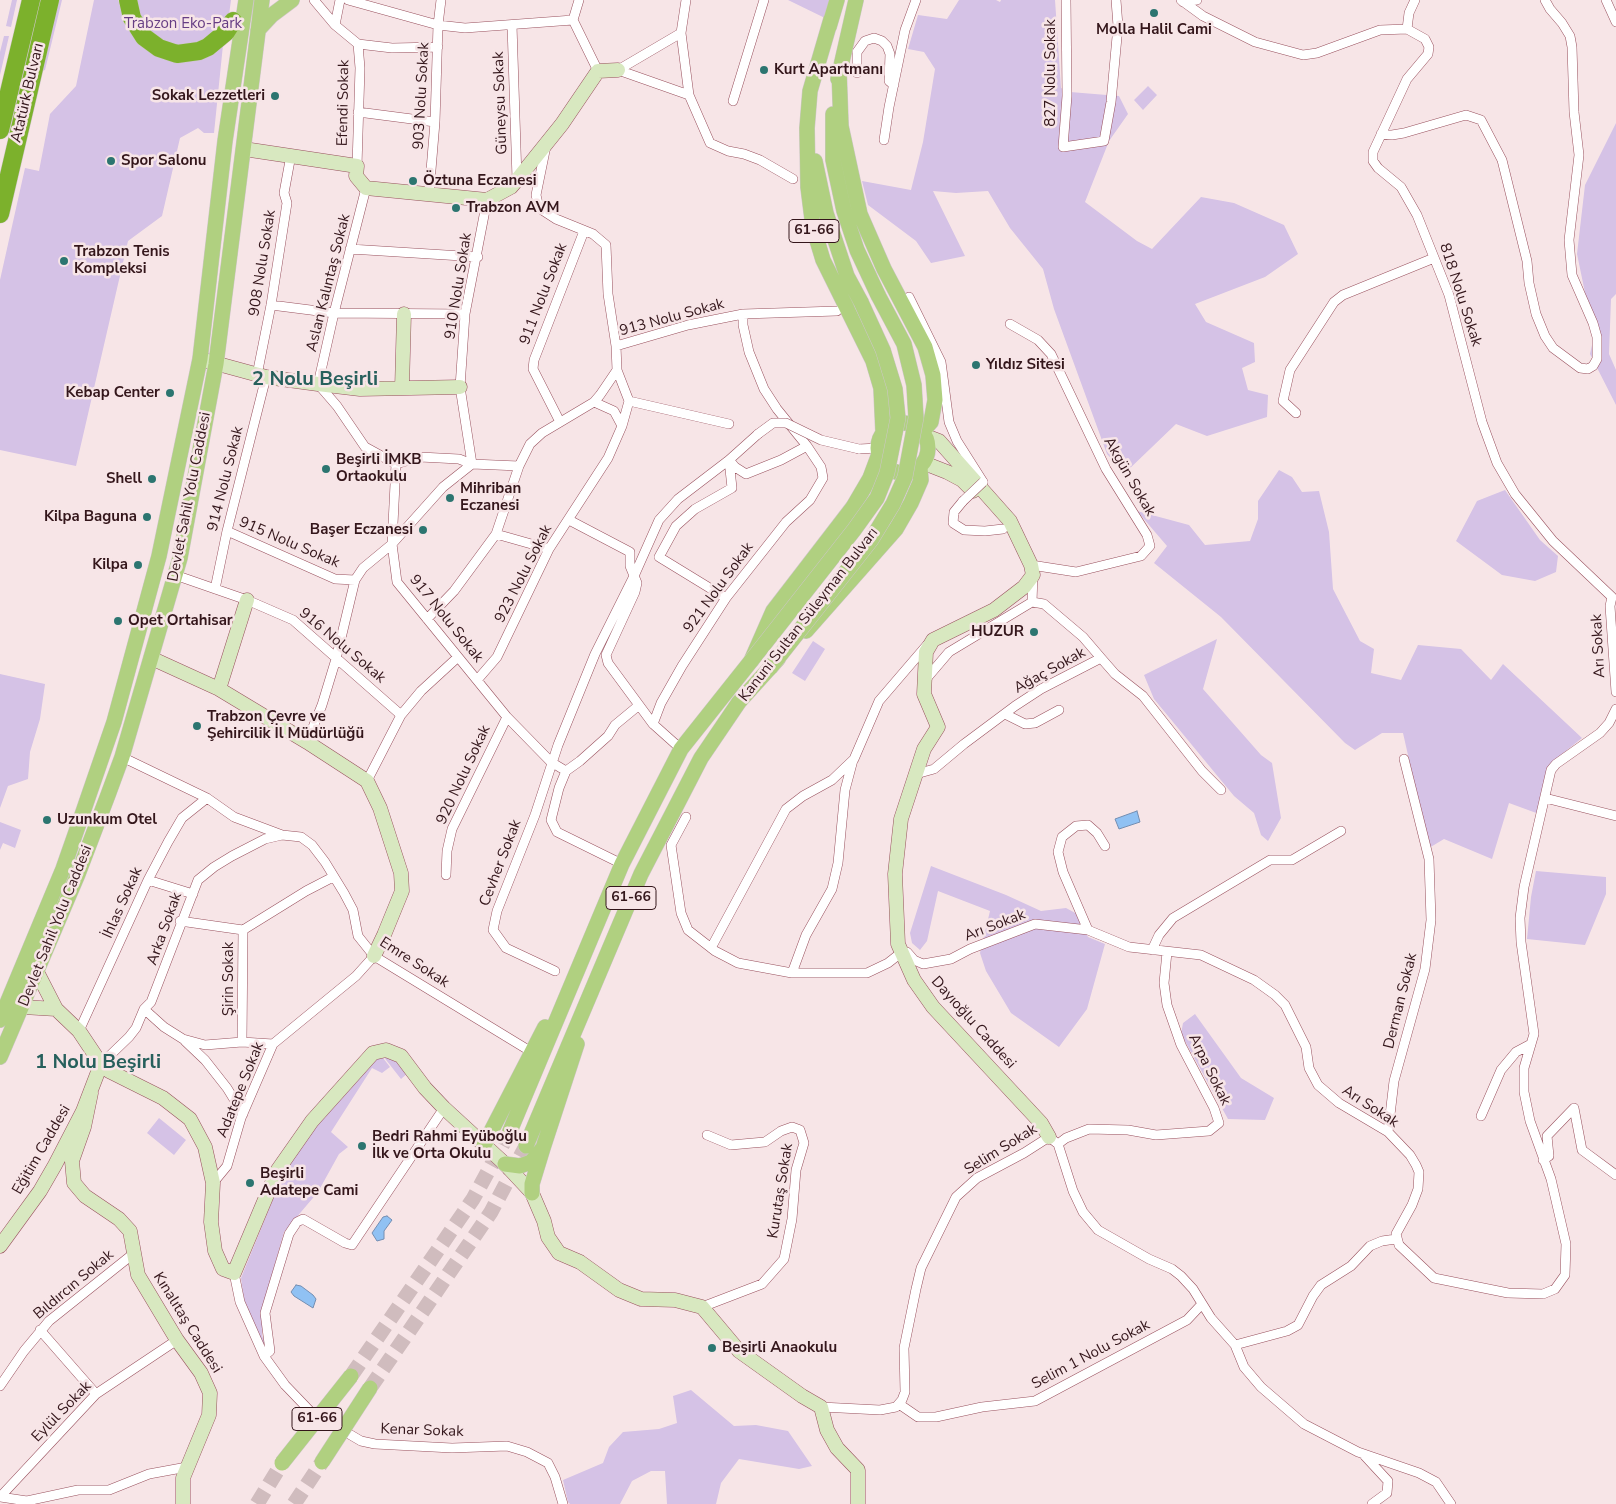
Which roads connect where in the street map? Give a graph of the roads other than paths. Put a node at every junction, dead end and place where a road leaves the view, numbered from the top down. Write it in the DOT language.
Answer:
graph roads {
  1 [pos="30,0"];
  2 [pos="50,0"];
  3 [pos="128,0"];
  4 [pos="236,0"];
  5 [pos="246,0"];
  6 [pos="262,0"];
  7 [pos="292,0"];
  8 [pos="314,0"];
  9 [pos="340,0"];
  10 [pos="348,0"];
  11 [pos="441,0"];
  12 [pos="578,0"];
  13 [pos="686,0"];
  14 [pos="764,0"];
  15 [pos="837,0"];
  16 [pos="856,0"];
  17 [pos="916,0"];
  18 [pos="1066,0"];
  19 [pos="1116,0"];
  20 [pos="1198,0"];
  21 [pos="1415,0"];
  22 [pos="1546,0"];
  23 [pos="1606,0"];
  24 [pos="1182,1"];
  25 [pos="831,19"];
  26 [pos="573,20"];
  27 [pos="233,21"];
  28 [pos="332,22"];
  29 [pos="1616,22"];
  30 [pos="512,24"];
  31 [pos="438,25"];
  32 [pos="1407,28"];
  33 [pos="258,30"];
  34 [pos="681,34"];
  35 [pos="358,44"];
  36 [pos="438,47"];
  37 [pos="618,70"];
  38 [pos="839,70"];
  39 [pos="598,71"];
  40 [pos="857,73"];
  41 [pos="894,84"];
  42 [pos="689,95"];
  43 [pos="733,101"];
  44 [pos="358,112"];
  45 [pos="436,122"];
  46 [pos="0,130"];
  47 [pos="1381,134"];
  48 [pos="225,140"];
  49 [pos="884,140"];
  50 [pos="547,144"];
  51 [pos="244,149"];
  52 [pos="291,155"];
  53 [pos="357,166"];
  54 [pos="793,179"];
  55 [pos="517,180"];
  56 [pos="366,188"];
  57 [pos="429,194"];
  58 [pos="487,200"];
  59 [pos="0,214"];
  60 [pos="584,231"];
  61 [pos="350,249"];
  62 [pos="478,257"];
  63 [pos="1434,258"];
  64 [pos="909,297"];
  65 [pos="271,305"];
  66 [pos="837,311"];
  67 [pos="334,313"];
  68 [pos="404,314"];
  69 [pos="465,314"];
  70 [pos="744,314"];
  71 [pos="1010,324"];
  72 [pos="616,346"];
  73 [pos="200,359"];
  74 [pos="216,364"];
  75 [pos="617,370"];
  76 [pos="262,376"];
  77 [pos="318,384"];
  78 [pos="460,387"];
  79 [pos="402,388"];
  80 [pos="629,401"];
  81 [pos="594,402"];
  82 [pos="1296,412"];
  83 [pos="560,422"];
  84 [pos="730,424"];
  85 [pos="622,426"];
  86 [pos="883,432"];
  87 [pos="925,433"];
  88 [pos="807,446"];
  89 [pos="878,451"];
  90 [pos="729,460"];
  91 [pos="396,464"];
  92 [pos="472,464"];
  93 [pos="922,465"];
  94 [pos="519,466"];
  95 [pos="569,520"];
  96 [pos="1003,529"];
  97 [pos="227,531"];
  98 [pos="496,534"];
  99 [pos="1018,541"];
  100 [pos="392,544"];
  101 [pos="549,549"];
  102 [pos="1032,570"];
  103 [pos="635,574"];
  104 [pos="175,575"];
  105 [pos="355,580"];
  106 [pos="215,588"];
  107 [pos="1614,595"];
  108 [pos="726,598"];
  109 [pos="248,600"];
  110 [pos="1032,602"];
  111 [pos="427,619"];
  112 [pos="933,640"];
  113 [pos="151,658"];
  114 [pos="458,658"];
  115 [pos="1100,658"];
  116 [pos="336,659"];
  117 [pos="751,661"];
  118 [pos="770,668"];
  119 [pos="478,679"];
  120 [pos="924,681"];
  121 [pos="219,689"];
  122 [pos="1616,692"];
  123 [pos="638,706"];
  124 [pos="1616,709"];
  125 [pos="1059,710"];
  126 [pos="1005,714"];
  127 [pos="401,715"];
  128 [pos="507,718"];
  129 [pos="653,724"];
  130 [pos="307,742"];
  131 [pos="681,748"];
  132 [pos="122,757"];
  133 [pos="854,759"];
  134 [pos="1404,759"];
  135 [pos="552,762"];
  136 [pos="566,771"];
  137 [pos="916,774"];
  138 [pos="367,781"];
  139 [pos="1221,790"];
  140 [pos="207,798"];
  141 [pos="1545,798"];
  142 [pos="1616,816"];
  143 [pos="686,817"];
  144 [pos="1341,831"];
  145 [pos="282,835"];
  146 [pos="1105,846"];
  147 [pos="622,864"];
  148 [pos="446,875"];
  149 [pos="333,877"];
  150 [pos="148,880"];
  151 [pos="193,894"];
  152 [pos="180,921"];
  153 [pos="243,930"];
  154 [pos="1088,930"];
  155 [pos="711,948"];
  156 [pos="1152,950"];
  157 [pos="902,952"];
  158 [pos="1167,952"];
  159 [pos="374,956"];
  160 [pos="555,971"];
  161 [pos="37,972"];
  162 [pos="792,973"];
  163 [pos="574,979"];
  164 [pos="592,989"];
  165 [pos="22,1007"];
  166 [pos="56,1009"];
  167 [pos="144,1009"];
  168 [pos="0,1020"];
  169 [pos="79,1031"];
  170 [pos="183,1039"];
  171 [pos="242,1042"];
  172 [pos="273,1044"];
  173 [pos="1532,1044"];
  174 [pos="525,1048"];
  175 [pos="0,1058"];
  176 [pos="101,1064"];
  177 [pos="91,1093"];
  178 [pos="444,1108"];
  179 [pos="243,1114"];
  180 [pos="1482,1116"];
  181 [pos="510,1131"];
  182 [pos="1388,1132"];
  183 [pos="707,1135"];
  184 [pos="1054,1140"];
  185 [pos="484,1145"];
  186 [pos="526,1146"];
  187 [pos="543,1148"];
  188 [pos="1543,1160"];
  189 [pos="505,1164"];
  190 [pos="1616,1175"];
  191 [pos="213,1183"];
  192 [pos="532,1193"];
  193 [pos="1396,1239"];
  194 [pos="0,1246"];
  195 [pos="132,1254"];
  196 [pos="234,1273"];
  197 [pos="1202,1304"];
  198 [pos="702,1307"];
  199 [pos="40,1330"];
  200 [pos="177,1340"];
  201 [pos="1235,1346"];
  202 [pos="264,1356"];
  203 [pos="351,1376"];
  204 [pos="0,1386"];
  205 [pos="370,1388"];
  206 [pos="96,1394"];
  207 [pos="899,1404"];
  208 [pos="821,1407"];
  209 [pos="1363,1454"];
  210 [pos="322,1462"];
  211 [pos="282,1463"];
  212 [pos="187,1467"];
  213 [pos="0,1497"];
  214 [pos="183,1504"];
  215 [pos="563,1504"];
  216 [pos="858,1504"];
  217 [pos="1372,1504"];
  218 [pos="1451,1504"];
  1 -- 46 [label="highway, Atatürk Bulvarı"];
  2 -- 59 [label="highway, Atatürk Bulvarı"];
  3 -- 27 [label="highway"];
  4 -- 27 [label="main road"];
  5 -- 48 [label="main road, Devlet Sahil Yolu Caddesi"];
  6 -- 33 [label="main road, Devlet Sahil Yolu Caddesi"];
  7 -- 33 [label="main road"];
  8 -- 28 [label="street, Efendi Sokak"];
  9 -- 28 [label="street"];
  10 -- 31 [label="street"];
  11 -- 31 [label="street, 903 Nolu Sokak"];
  12 -- 26 [label="street"];
  13 -- 34 [label="street"];
  14 -- 43 [label="street"];
  15 -- 25 [label="main road, Kanuni Sultan Süleyman Bulvarı / 61-66"];
  16 -- 38 [label="main road, Kanuni Sultan Süleyman Bulvarı / 61-66"];
  17 -- 41 [label="street"];
  18 -- 19 [label="street, 827 Nolu Sokak"];
  20 -- 24 [label="street"];
  21 -- 32 [label="street"];
  22 -- 47 [label="street"];
  23 -- 29 [label="street"];
  24 -- 32 [label="street"];
  25 -- 86 [label="main road, 61-66"];
  25 -- 117 [label="main road, Kanuni Sultan Süleyman Bulvarı / 61-66, bridge"];
  26 -- 30 [label="street"];
  26 -- 39 [label="street"];
  27 -- 48 [label="main road"];
  28 -- 35 [label="street, Efendi Sokak"];
  30 -- 31 [label="street"];
  30 -- 55 [label="street, Güneysu Sokak"];
  31 -- 36 [label="street, 903 Nolu Sokak"];
  32 -- 47 [label="street, 818 Nolu Sokak"];
  33 -- 51 [label="main road, Devlet Sahil Yolu Caddesi"];
  34 -- 37 [label="street"];
  34 -- 42 [label="street"];
  35 -- 36 [label="street"];
  35 -- 44 [label="street, Efendi Sokak"];
  36 -- 45 [label="street, 903 Nolu Sokak"];
  37 -- 39 [label="street"];
  37 -- 42 [label="street"];
  38 -- 87 [label="main road, 61-66"];
  38 -- 118 [label="main road, Kanuni Sultan Süleyman Bulvarı / 61-66, bridge"];
  39 -- 50 [label="street"];
  40 -- 41 [label="street"];
  41 -- 49 [label="street"];
  42 -- 54 [label="street"];
  44 -- 45 [label="street"];
  44 -- 53 [label="street, Efendi Sokak"];
  45 -- 57 [label="street, 903 Nolu Sokak"];
  47 -- 63 [label="street, 818 Nolu Sokak"];
  48 -- 73 [label="main road, Devlet Sahil Yolu Caddesi"];
  50 -- 55 [label="street"];
  50 -- 60 [label="street"];
  51 -- 52 [label="street"];
  51 -- 74 [label="main road, Devlet Sahil Yolu Caddesi"];
  52 -- 53 [label="street"];
  52 -- 65 [label="street, 908 Nolu Sokak"];
  53 -- 56 [label="street"];
  55 -- 58 [label="street"];
  56 -- 57 [label="street"];
  56 -- 61 [label="street, Aslan Kalıntaş Sokak"];
  57 -- 58 [label="street"];
  58 -- 62 [label="street, 910 Nolu Sokak"];
  60 -- 72 [label="street"];
  60 -- 83 [label="street, 911 Nolu Sokak"];
  61 -- 62 [label="street"];
  61 -- 67 [label="street, Aslan Kalıntaş Sokak"];
  62 -- 69 [label="street, 910 Nolu Sokak"];
  63 -- 82 [label="street"];
  63 -- 107 [label="street, 818 Nolu Sokak"];
  64 -- 96 [label="street, bridge"];
  65 -- 67 [label="street"];
  65 -- 76 [label="street, 908 Nolu Sokak"];
  66 -- 70 [label="street, 913 Nolu Sokak"];
  67 -- 68 [label="street"];
  67 -- 77 [label="street, Aslan Kalıntaş Sokak"];
  68 -- 69 [label="street"];
  68 -- 79 [label="street"];
  69 -- 78 [label="street, 910 Nolu Sokak"];
  70 -- 72 [label="street, 913 Nolu Sokak"];
  70 -- 88 [label="street"];
  71 -- 102 [label="street, Akgün Sokak"];
  72 -- 75 [label="street, 913 Nolu Sokak"];
  73 -- 74 [label="street"];
  73 -- 168 [label="main road, Devlet Sahil Yolu Caddesi"];
  74 -- 76 [label="street"];
  74 -- 104 [label="main road, Devlet Sahil Yolu Caddesi"];
  75 -- 80 [label="street"];
  75 -- 81 [label="street"];
  76 -- 77 [label="street"];
  76 -- 97 [label="street, 914 Nolu Sokak"];
  77 -- 79 [label="street"];
  77 -- 91 [label="street"];
  78 -- 79 [label="street"];
  78 -- 92 [label="street, 910 Nolu Sokak"];
  80 -- 84 [label="street"];
  80 -- 85 [label="street, 923 Nolu Sokak"];
  81 -- 83 [label="street"];
  81 -- 85 [label="street"];
  83 -- 94 [label="street"];
  85 -- 95 [label="street, 923 Nolu Sokak"];
  86 -- 87 [label="main road"];
  86 -- 89 [label="main road, 61-66"];
  87 -- 93 [label="main road, 61-66"];
  87 -- 99 [label="street"];
  88 -- 90 [label="street"];
  88 -- 108 [label="street, 921 Nolu Sokak"];
  89 -- 90 [label="street, bridge"];
  89 -- 93 [label="main road"];
  89 -- 117 [label="main road, 61-66"];
  90 -- 103 [label="street"];
  90 -- 108 [label="street"];
  91 -- 92 [label="street"];
  91 -- 100 [label="street, 917 Nolu Sokak"];
  92 -- 94 [label="street"];
  92 -- 100 [label="street, 915 Nolu Sokak"];
  93 -- 96 [label="street"];
  93 -- 118 [label="main road, 61-66"];
  94 -- 98 [label="street"];
  95 -- 101 [label="street, 923 Nolu Sokak"];
  95 -- 103 [label="street"];
  96 -- 99 [label="street"];
  97 -- 105 [label="street, 915 Nolu Sokak"];
  97 -- 106 [label="street, 914 Nolu Sokak"];
  98 -- 101 [label="street"];
  98 -- 111 [label="street"];
  99 -- 102 [label="street"];
  100 -- 105 [label="street, 915 Nolu Sokak"];
  100 -- 111 [label="street, 917 Nolu Sokak"];
  101 -- 119 [label="street, 923 Nolu Sokak"];
  102 -- 110 [label="street"];
  102 -- 112 [label="street"];
  103 -- 123 [label="street"];
  103 -- 135 [label="street, Cevher Sokak"];
  104 -- 106 [label="street, 916 Nolu Sokak"];
  104 -- 113 [label="main road, Devlet Sahil Yolu Caddesi"];
  105 -- 116 [label="street"];
  106 -- 109 [label="street, 916 Nolu Sokak"];
  107 -- 122 [label="street, Arı Sokak"];
  108 -- 129 [label="street, 921 Nolu Sokak"];
  109 -- 116 [label="street, 916 Nolu Sokak"];
  109 -- 121 [label="street"];
  110 -- 115 [label="street, Ağaç Sokak"];
  110 -- 120 [label="street"];
  111 -- 114 [label="street, 917 Nolu Sokak"];
  112 -- 120 [label="street, Dayıoğlu Caddesi"];
  112 -- 133 [label="street"];
  113 -- 121 [label="street"];
  113 -- 132 [label="main road, Devlet Sahil Yolu Caddesi"];
  114 -- 119 [label="street, 917 Nolu Sokak"];
  114 -- 127 [label="street"];
  115 -- 126 [label="street, Ağaç Sokak"];
  115 -- 139 [label="street"];
  116 -- 127 [label="street, 916 Nolu Sokak"];
  116 -- 130 [label="street"];
  117 -- 131 [label="main road, Kanuni Sultan Süleyman Bulvarı / 61-66"];
  118 -- 164 [label="main road, Kanuni Sultan Süleyman Bulvarı / 61-66"];
  119 -- 128 [label="street, 917 Nolu Sokak"];
  120 -- 137 [label="street, Dayıoğlu Caddesi"];
  121 -- 130 [label="street"];
  123 -- 129 [label="street"];
  123 -- 136 [label="street"];
  124 -- 141 [label="street"];
  125 -- 126 [label="street"];
  126 -- 137 [label="street, Ağaç Sokak"];
  127 -- 138 [label="street"];
  128 -- 135 [label="street, 917 Nolu Sokak"];
  128 -- 148 [label="street, 920 Nolu Sokak"];
  129 -- 131 [label="street"];
  130 -- 138 [label="street"];
  131 -- 147 [label="main road, Kanuni Sultan Süleyman Bulvarı / 61-66"];
  132 -- 140 [label="street, Emre Sokak"];
  132 -- 161 [label="main road, Devlet Sahil Yolu Caddesi"];
  133 -- 155 [label="street"];
  133 -- 162 [label="street"];
  134 -- 182 [label="street, Derman Sokak"];
  135 -- 136 [label="street"];
  135 -- 160 [label="street, Cevher Sokak"];
  136 -- 147 [label="street"];
  137 -- 157 [label="street, Dayıoğlu Caddesi"];
  138 -- 159 [label="street"];
  140 -- 145 [label="street, Emre Sokak"];
  140 -- 150 [label="street, İhlas Sokak"];
  141 -- 142 [label="street"];
  141 -- 173 [label="street"];
  143 -- 155 [label="street"];
  144 -- 156 [label="street"];
  145 -- 149 [label="street, Emre Sokak"];
  145 -- 151 [label="street, Arka Sokak"];
  146 -- 154 [label="street"];
  147 -- 163 [label="main road, Kanuni Sultan Süleyman Bulvarı / 61-66"];
  149 -- 153 [label="street, Şirin Sokak"];
  149 -- 159 [label="street, Emre Sokak"];
  150 -- 151 [label="street"];
  150 -- 169 [label="street, İhlas Sokak"];
  151 -- 152 [label="street, Arka Sokak"];
  152 -- 153 [label="street"];
  152 -- 167 [label="street, Arka Sokak"];
  153 -- 171 [label="street, Şirin Sokak"];
  154 -- 156 [label="street, Arı Sokak"];
  154 -- 157 [label="street, Arı Sokak"];
  155 -- 162 [label="street"];
  156 -- 158 [label="street, Arı Sokak"];
  157 -- 162 [label="street"];
  157 -- 184 [label="street, Dayıoğlu Caddesi"];
  158 -- 182 [label="street, Arı Sokak"];
  158 -- 184 [label="street, Arpa Sokak"];
  159 -- 172 [label="street, Adatepe Sokak"];
  159 -- 174 [label="street, Emre Sokak"];
  161 -- 165 [label="main road, Devlet Sahil Yolu Caddesi"];
  161 -- 166 [label="street"];
  163 -- 181 [label="main road, Kanuni Sultan Süleyman Bulvarı / 61-66"];
  163 -- 185 [label="main road, 61-66"];
  164 -- 186 [label="main road, Kanuni Sultan Süleyman Bulvarı / 61-66"];
  164 -- 187 [label="main road, 61-66"];
  165 -- 166 [label="street"];
  165 -- 175 [label="main road, Devlet Sahil Yolu Caddesi"];
  166 -- 169 [label="street"];
  167 -- 170 [label="street"];
  167 -- 176 [label="street, Arka Sokak"];
  169 -- 176 [label="street"];
  170 -- 171 [label="street"];
  170 -- 179 [label="street"];
  171 -- 172 [label="street"];
  172 -- 179 [label="street, Adatepe Sokak"];
  173 -- 180 [label="street"];
  173 -- 188 [label="street"];
  176 -- 177 [label="street, Eğitim Caddesi"];
  176 -- 191 [label="street"];
  177 -- 194 [label="street, Eğitim Caddesi"];
  177 -- 195 [label="street, Kınalıtaş Caddesi"];
  178 -- 185 [label="street"];
  178 -- 196 [label="street"];
  178 -- 202 [label="street"];
  179 -- 191 [label="street, Adatepe Sokak"];
  182 -- 193 [label="street, Arı Sokak"];
  183 -- 198 [label="street, Kurutaş Sokak"];
  184 -- 197 [label="street, Selim Sokak"];
  184 -- 207 [label="street, Selim Sokak"];
  185 -- 189 [label="street"];
  187 -- 189 [label="main road, 61-66"];
  187 -- 192 [label="main road, 61-66"];
  188 -- 190 [label="street"];
  188 -- 193 [label="street"];
  189 -- 192 [label="street"];
  191 -- 196 [label="street"];
  192 -- 198 [label="street"];
  193 -- 201 [label="street"];
  195 -- 199 [label="street, Bıldırcın Sokak"];
  195 -- 200 [label="street, Kınalıtaş Caddesi"];
  196 -- 202 [label="street, Kenar Sokak"];
  197 -- 201 [label="street, Selim Sokak"];
  197 -- 207 [label="street, Selim 1 Nolu Sokak"];
  198 -- 208 [label="street"];
  199 -- 204 [label="street, Bıldırcın Sokak"];
  199 -- 206 [label="street"];
  200 -- 206 [label="street, Eylül Sokak"];
  200 -- 212 [label="street, Kınalıtaş Caddesi"];
  201 -- 209 [label="street, Selim Sokak"];
  202 -- 215 [label="street, Kenar Sokak"];
  203 -- 211 [label="main road, 61-66, bridge"];
  205 -- 210 [label="main road, 61-66, bridge"];
  206 -- 213 [label="street, Eylül Sokak"];
  207 -- 208 [label="street"];
  208 -- 216 [label="street"];
  209 -- 217 [label="street"];
  209 -- 218 [label="street"];
  212 -- 213 [label="street"];
  212 -- 214 [label="street, Kınalıtaş Caddesi"];
}
